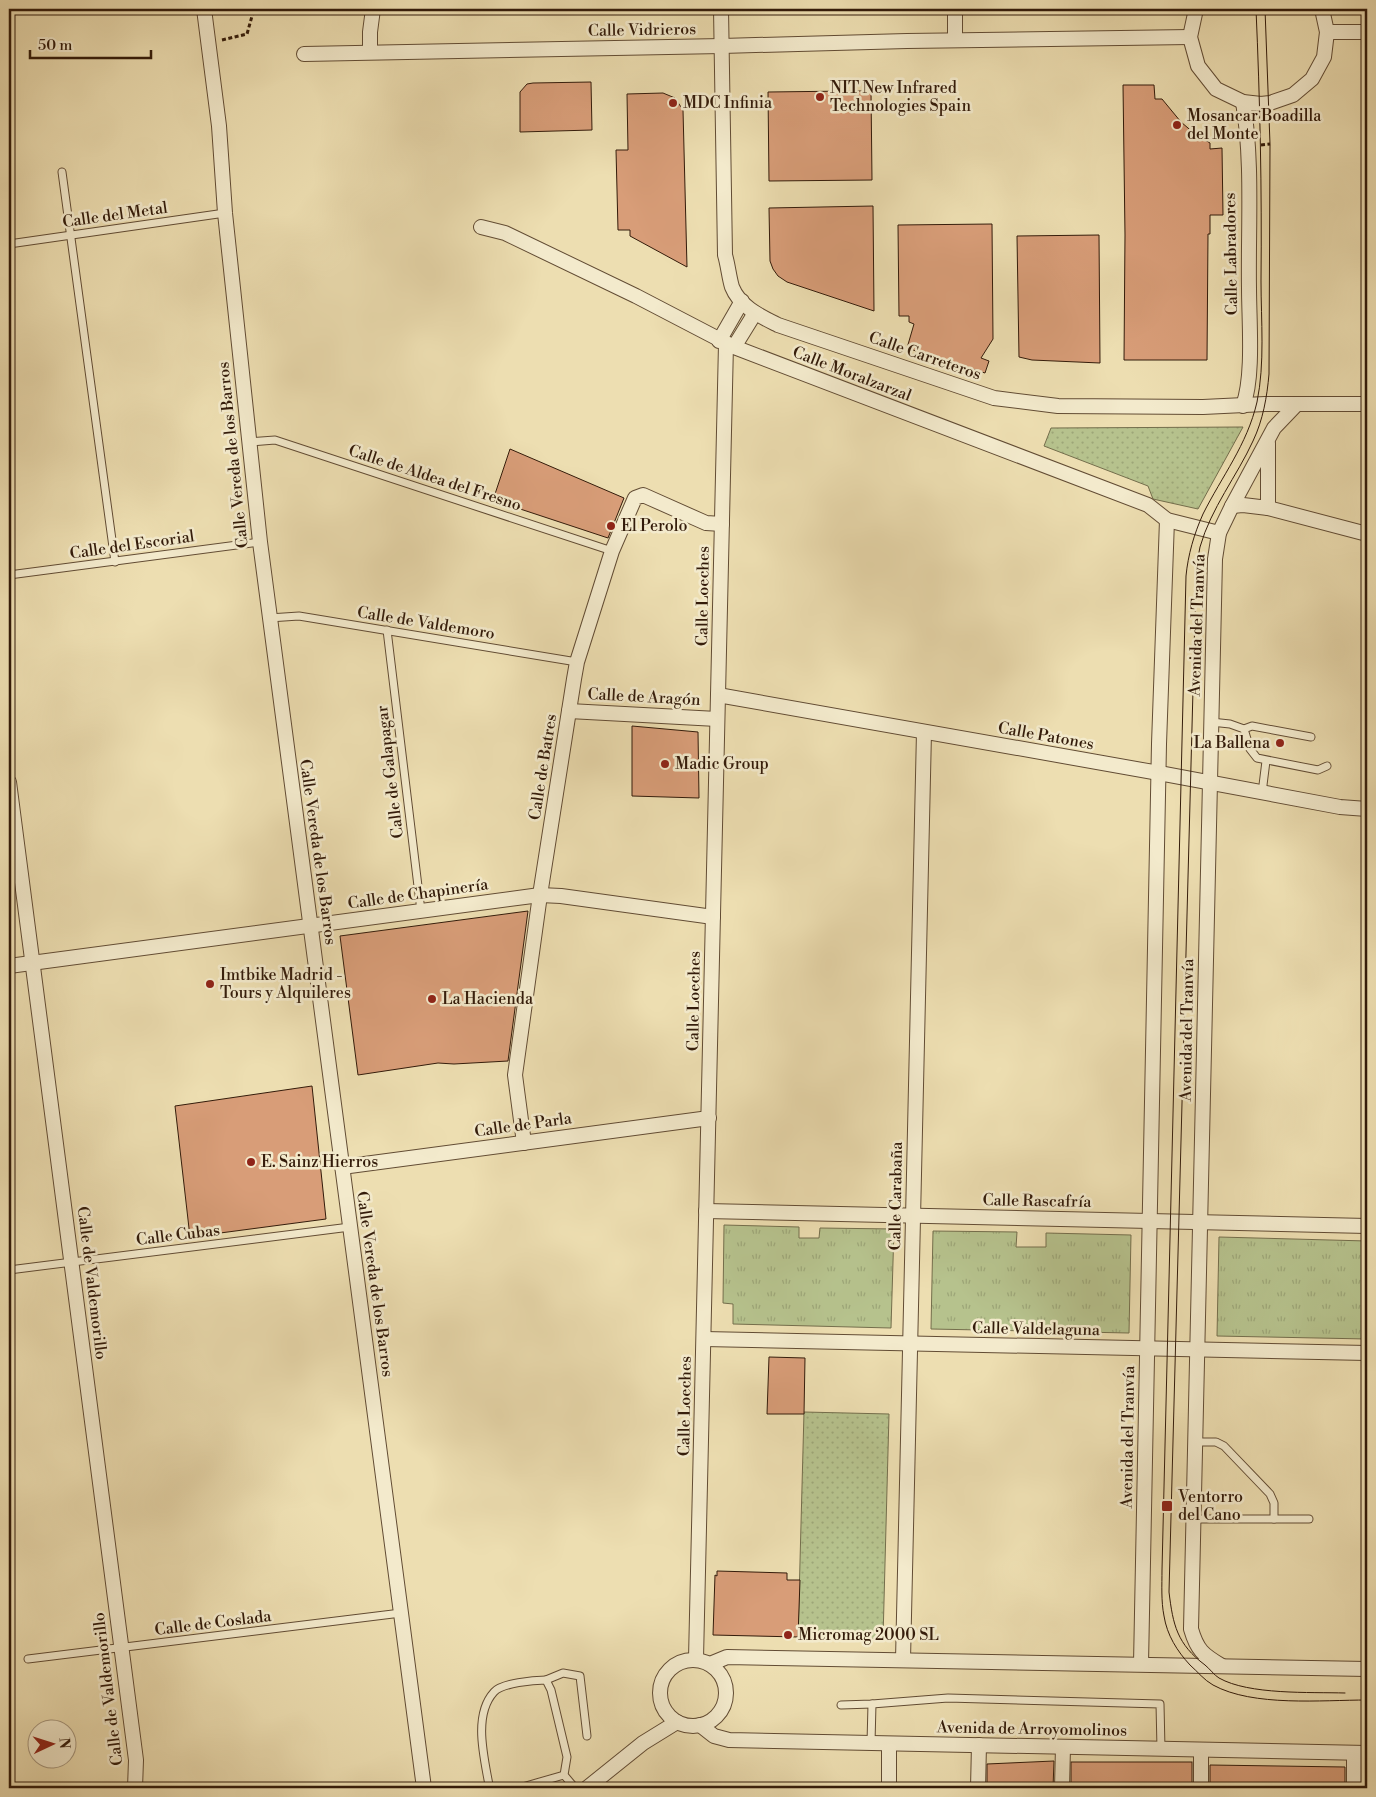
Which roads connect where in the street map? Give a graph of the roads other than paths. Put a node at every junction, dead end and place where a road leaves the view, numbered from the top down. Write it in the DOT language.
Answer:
graph roads {
  1 [pos="204,9"];
  2 [pos="373,9"];
  3 [pos="721,9"];
  4 [pos="955,9"];
  5 [pos="1196,9"];
  6 [pos="1322,9"];
  7 [pos="1328,32"];
  8 [pos="1367,32"];
  9 [pos="1190,38"];
  10 [pos="955,40"];
  11 [pos="722,46"];
  12 [pos="370,52"];
  13 [pos="304,54"];
  14 [pos="1243,102"];
  15 [pos="62,172"];
  16 [pos="225,213"];
  17 [pos="481,227"];
  18 [pos="71,236"];
  19 [pos="9,244"];
  20 [pos="742,301"];
  21 [pos="755,313"];
  22 [pos="726,344"];
  23 [pos="1297,404"];
  24 [pos="1367,404"];
  25 [pos="1243,406"];
  26 [pos="1268,440"];
  27 [pos="249,442"];
  28 [pos="1232,506"];
  29 [pos="1268,508"];
  30 [pos="1167,520"];
  31 [pos="722,524"];
  32 [pos="1219,533"];
  33 [pos="1367,534"];
  34 [pos="260,542"];
  35 [pos="612,551"];
  36 [pos="115,562"];
  37 [pos="9,576"];
  38 [pos="269,618"];
  39 [pos="387,630"];
  40 [pos="577,662"];
  41 [pos="718,695"];
  42 [pos="569,711"];
  43 [pos="717,719"];
  44 [pos="1211,722"];
  45 [pos="1244,729"];
  46 [pos="924,732"];
  47 [pos="1311,737"];
  48 [pos="1266,761"];
  49 [pos="1327,766"];
  50 [pos="1159,773"];
  51 [pos="9,782"];
  52 [pos="1210,783"];
  53 [pos="1262,794"];
  54 [pos="1367,809"];
  55 [pos="540,895"];
  56 [pos="420,911"];
  57 [pos="713,917"];
  58 [pos="310,926"];
  59 [pos="32,963"];
  60 [pos="9,966"];
  61 [pos="709,1118"];
  62 [pos="524,1143"];
  63 [pos="342,1167"];
  64 [pos="706,1211"];
  65 [pos="913,1216"];
  66 [pos="1150,1221"];
  67 [pos="1200,1222"];
  68 [pos="350,1226"];
  69 [pos="1367,1226"];
  70 [pos="71,1262"];
  71 [pos="9,1270"];
  72 [pos="704,1339"];
  73 [pos="910,1344"];
  74 [pos="1148,1349"];
  75 [pos="1197,1350"];
  76 [pos="1367,1353"];
  77 [pos="1195,1442"];
  78 [pos="1193,1519"];
  79 [pos="1274,1519"];
  80 [pos="1309,1520"];
  81 [pos="400,1613"];
  82 [pos="122,1648"];
  83 [pos="28,1659"];
  84 [pos="696,1660"];
  85 [pos="903,1660"];
  86 [pos="710,1664"];
  87 [pos="1141,1664"];
  88 [pos="1222,1666"];
  89 [pos="1367,1668"];
  90 [pos="546,1680"];
  91 [pos="872,1704"];
  92 [pos="841,1705"];
  93 [pos="677,1722"];
  94 [pos="700,1726"];
  95 [pos="588,1736"];
  96 [pos="871,1743"];
  97 [pos="889,1744"];
  98 [pos="979,1745"];
  99 [pos="1063,1747"];
  100 [pos="1162,1749"];
  101 [pos="1201,1750"];
  102 [pos="1361,1753"];
  103 [pos="564,1774"];
  104 [pos="135,1788"];
  105 [pos="424,1788"];
  106 [pos="496,1788"];
  107 [pos="519,1788"];
  108 [pos="575,1788"];
  109 [pos="588,1788"];
  110 [pos="889,1788"];
  111 [pos="978,1788"];
  112 [pos="1062,1788"];
  113 [pos="1201,1788"];
  114 [pos="1354,1788"];
  1 -- 16 [label="street, Calle Vereda de los Barros"];
  2 -- 12 [label="street"];
  3 -- 11 [label="street, Calle Carreteros"];
  4 -- 10 [label="street"];
  5 -- 9 [label="street"];
  6 -- 7 [label="street"];
  7 -- 8 [label="street"];
  7 -- 14 [label="street"];
  9 -- 10 [label="street, Calle Vidrieros"];
  9 -- 14 [label="street"];
  10 -- 11 [label="street, Calle Vidrieros"];
  11 -- 12 [label="street, Calle Vidrieros"];
  11 -- 20 [label="street, Calle Carreteros"];
  12 -- 13 [label="street, Calle Vidrieros"];
  14 -- 25 [label="street, Calle Labradores"];
  15 -- 18 [label="lane"];
  16 -- 18 [label="lane, Calle del Metal"];
  16 -- 27 [label="street, Calle Vereda de los Barros"];
  17 -- 22 [label="street, Calle Moralzarzal"];
  18 -- 19 [label="lane, Calle del Metal"];
  18 -- 36 [label="lane"];
  20 -- 21 [label="street, Calle Carreteros"];
  20 -- 22 [label="street, Calle Loeches"];
  21 -- 22 [label="street, Calle Loeches"];
  21 -- 25 [label="street, Calle Carreteros"];
  22 -- 30 [label="street, Calle Moralzarzal"];
  22 -- 31 [label="street, Calle Loeches"];
  23 -- 24 [label="street, Calle Carreteros"];
  23 -- 25 [label="street, Calle Carreteros"];
  23 -- 26 [label="street, Avenida del Tranvía"];
  26 -- 28 [label="street, Avenida del Tranvía"];
  26 -- 29 [label="street"];
  27 -- 34 [label="street, Calle Vereda de los Barros"];
  27 -- 35 [label="lane, Calle de Aldea del Fresno"];
  28 -- 29 [label="street"];
  28 -- 32 [label="street, Avenida del Tranvía"];
  29 -- 33 [label="street"];
  30 -- 32 [label="street, Calle Moralzarzal"];
  30 -- 50 [label="street, Avenida del Tranvía"];
  31 -- 35 [label="street, Calle de Batres"];
  31 -- 41 [label="street, Calle Loeches"];
  32 -- 44 [label="street, Avenida del Tranvía"];
  34 -- 36 [label="lane, Calle del Escorial"];
  34 -- 38 [label="street, Calle Vereda de los Barros"];
  35 -- 40 [label="street, Calle de Batres"];
  36 -- 37 [label="lane, Calle del Escorial"];
  38 -- 39 [label="lane, Calle de Valdemoro"];
  38 -- 58 [label="street, Calle Vereda de los Barros"];
  39 -- 40 [label="lane, Calle de Valdemoro"];
  39 -- 56 [label="lane, Calle de Galapagar"];
  40 -- 42 [label="street, Calle de Batres"];
  41 -- 43 [label="street, Calle Loeches"];
  41 -- 46 [label="street, Calle Patones"];
  42 -- 43 [label="street, Calle de Aragón"];
  42 -- 55 [label="street, Calle de Batres"];
  43 -- 57 [label="street, Calle Loeches"];
  44 -- 45 [label="lane"];
  44 -- 52 [label="street, Avenida del Tranvía"];
  45 -- 47 [label="lane"];
  45 -- 48 [label="lane"];
  46 -- 50 [label="street, Calle Patones"];
  46 -- 65 [label="street, Calle Carabaña"];
  48 -- 49 [label="lane"];
  48 -- 53 [label="lane"];
  50 -- 52 [label="street, Calle Patones"];
  50 -- 66 [label="street, Avenida del Tranvía"];
  51 -- 59 [label="street, Calle de Valdemorillo"];
  52 -- 53 [label="street, Calle Patones"];
  52 -- 67 [label="street, Avenida del Tranvía"];
  53 -- 54 [label="street, Calle Patones"];
  55 -- 56 [label="street, Calle de Chapinería"];
  55 -- 57 [label="street, Calle de Chapinería"];
  55 -- 62 [label="street, Calle de Batres"];
  56 -- 58 [label="street, Calle de Chapinería"];
  57 -- 61 [label="street, Calle Loeches"];
  58 -- 59 [label="street, Calle de Chapinería"];
  58 -- 63 [label="street, Calle Vereda de los Barros"];
  59 -- 60 [label="street, Calle de Chapinería"];
  59 -- 70 [label="street, Calle de Valdemorillo"];
  61 -- 62 [label="street, Calle de Parla"];
  61 -- 64 [label="street, Calle Loeches"];
  62 -- 63 [label="street, Calle de Parla"];
  63 -- 68 [label="street, Calle Vereda de los Barros"];
  64 -- 65 [label="street, Calle Rascafría"];
  64 -- 72 [label="street, Calle Loeches"];
  65 -- 66 [label="street, Calle Rascafría"];
  65 -- 73 [label="street, Calle Carabaña"];
  66 -- 67 [label="street, Calle Rascafría"];
  66 -- 74 [label="street, Avenida del Tranvía"];
  67 -- 69 [label="street, Calle Rascafría"];
  67 -- 75 [label="street, Avenida del Tranvía"];
  68 -- 70 [label="lane, Calle Cubas"];
  68 -- 81 [label="street, Calle Vereda de los Barros"];
  70 -- 71 [label="lane, Calle Cubas"];
  70 -- 82 [label="street, Calle de Valdemorillo"];
  72 -- 73 [label="street, Calle Valdelaguna"];
  72 -- 84 [label="street, Calle Loeches"];
  73 -- 74 [label="street, Calle Valdelaguna"];
  73 -- 85 [label="street, Calle Carabaña"];
  74 -- 75 [label="street, Calle Valdelaguna"];
  74 -- 87 [label="street, Avenida del Tranvía"];
  75 -- 76 [label="street, Calle Valdelaguna"];
  75 -- 77 [label="street, Avenida del Tranvía"];
  77 -- 78 [label="street, Avenida del Tranvía"];
  77 -- 79 [label="lane"];
  78 -- 79 [label="lane"];
  78 -- 88 [label="street, Avenida del Tranvía"];
  79 -- 80 [label="lane"];
  81 -- 82 [label="lane, Calle de Coslada"];
  81 -- 105 [label="street, Calle Vereda de los Barros"];
  82 -- 83 [label="lane, Calle de Coslada"];
  82 -- 104 [label="street, Calle de Valdemorillo"];
  84 -- 86 [label="street"];
  84 -- 93 [label="street"];
  85 -- 86 [label="street"];
  85 -- 87 [label="street"];
  86 -- 94 [label="street"];
  87 -- 88 [label="street"];
  88 -- 89 [label="street"];
  90 -- 95 [label="lane"];
  90 -- 103 [label="lane"];
  90 -- 106 [label="lane"];
  91 -- 92 [label="lane"];
  91 -- 96 [label="lane"];
  91 -- 100 [label="lane"];
  93 -- 94 [label="street"];
  93 -- 109 [label="street"];
  94 -- 96 [label="street, Avenida de Arroyomolinos"];
  96 -- 97 [label="street, Avenida de Arroyomolinos"];
  97 -- 98 [label="street, Avenida de Arroyomolinos"];
  97 -- 110 [label="street"];
  98 -- 99 [label="street, Avenida de Arroyomolinos"];
  98 -- 111 [label="street"];
  99 -- 100 [label="street, Avenida de Arroyomolinos"];
  99 -- 112 [label="street"];
  100 -- 101 [label="street, Avenida de Arroyomolinos"];
  101 -- 102 [label="street, Avenida de Arroyomolinos"];
  101 -- 113 [label="street"];
  102 -- 114 [label="street"];
  103 -- 107 [label="lane"];
  103 -- 108 [label="lane"];
}
